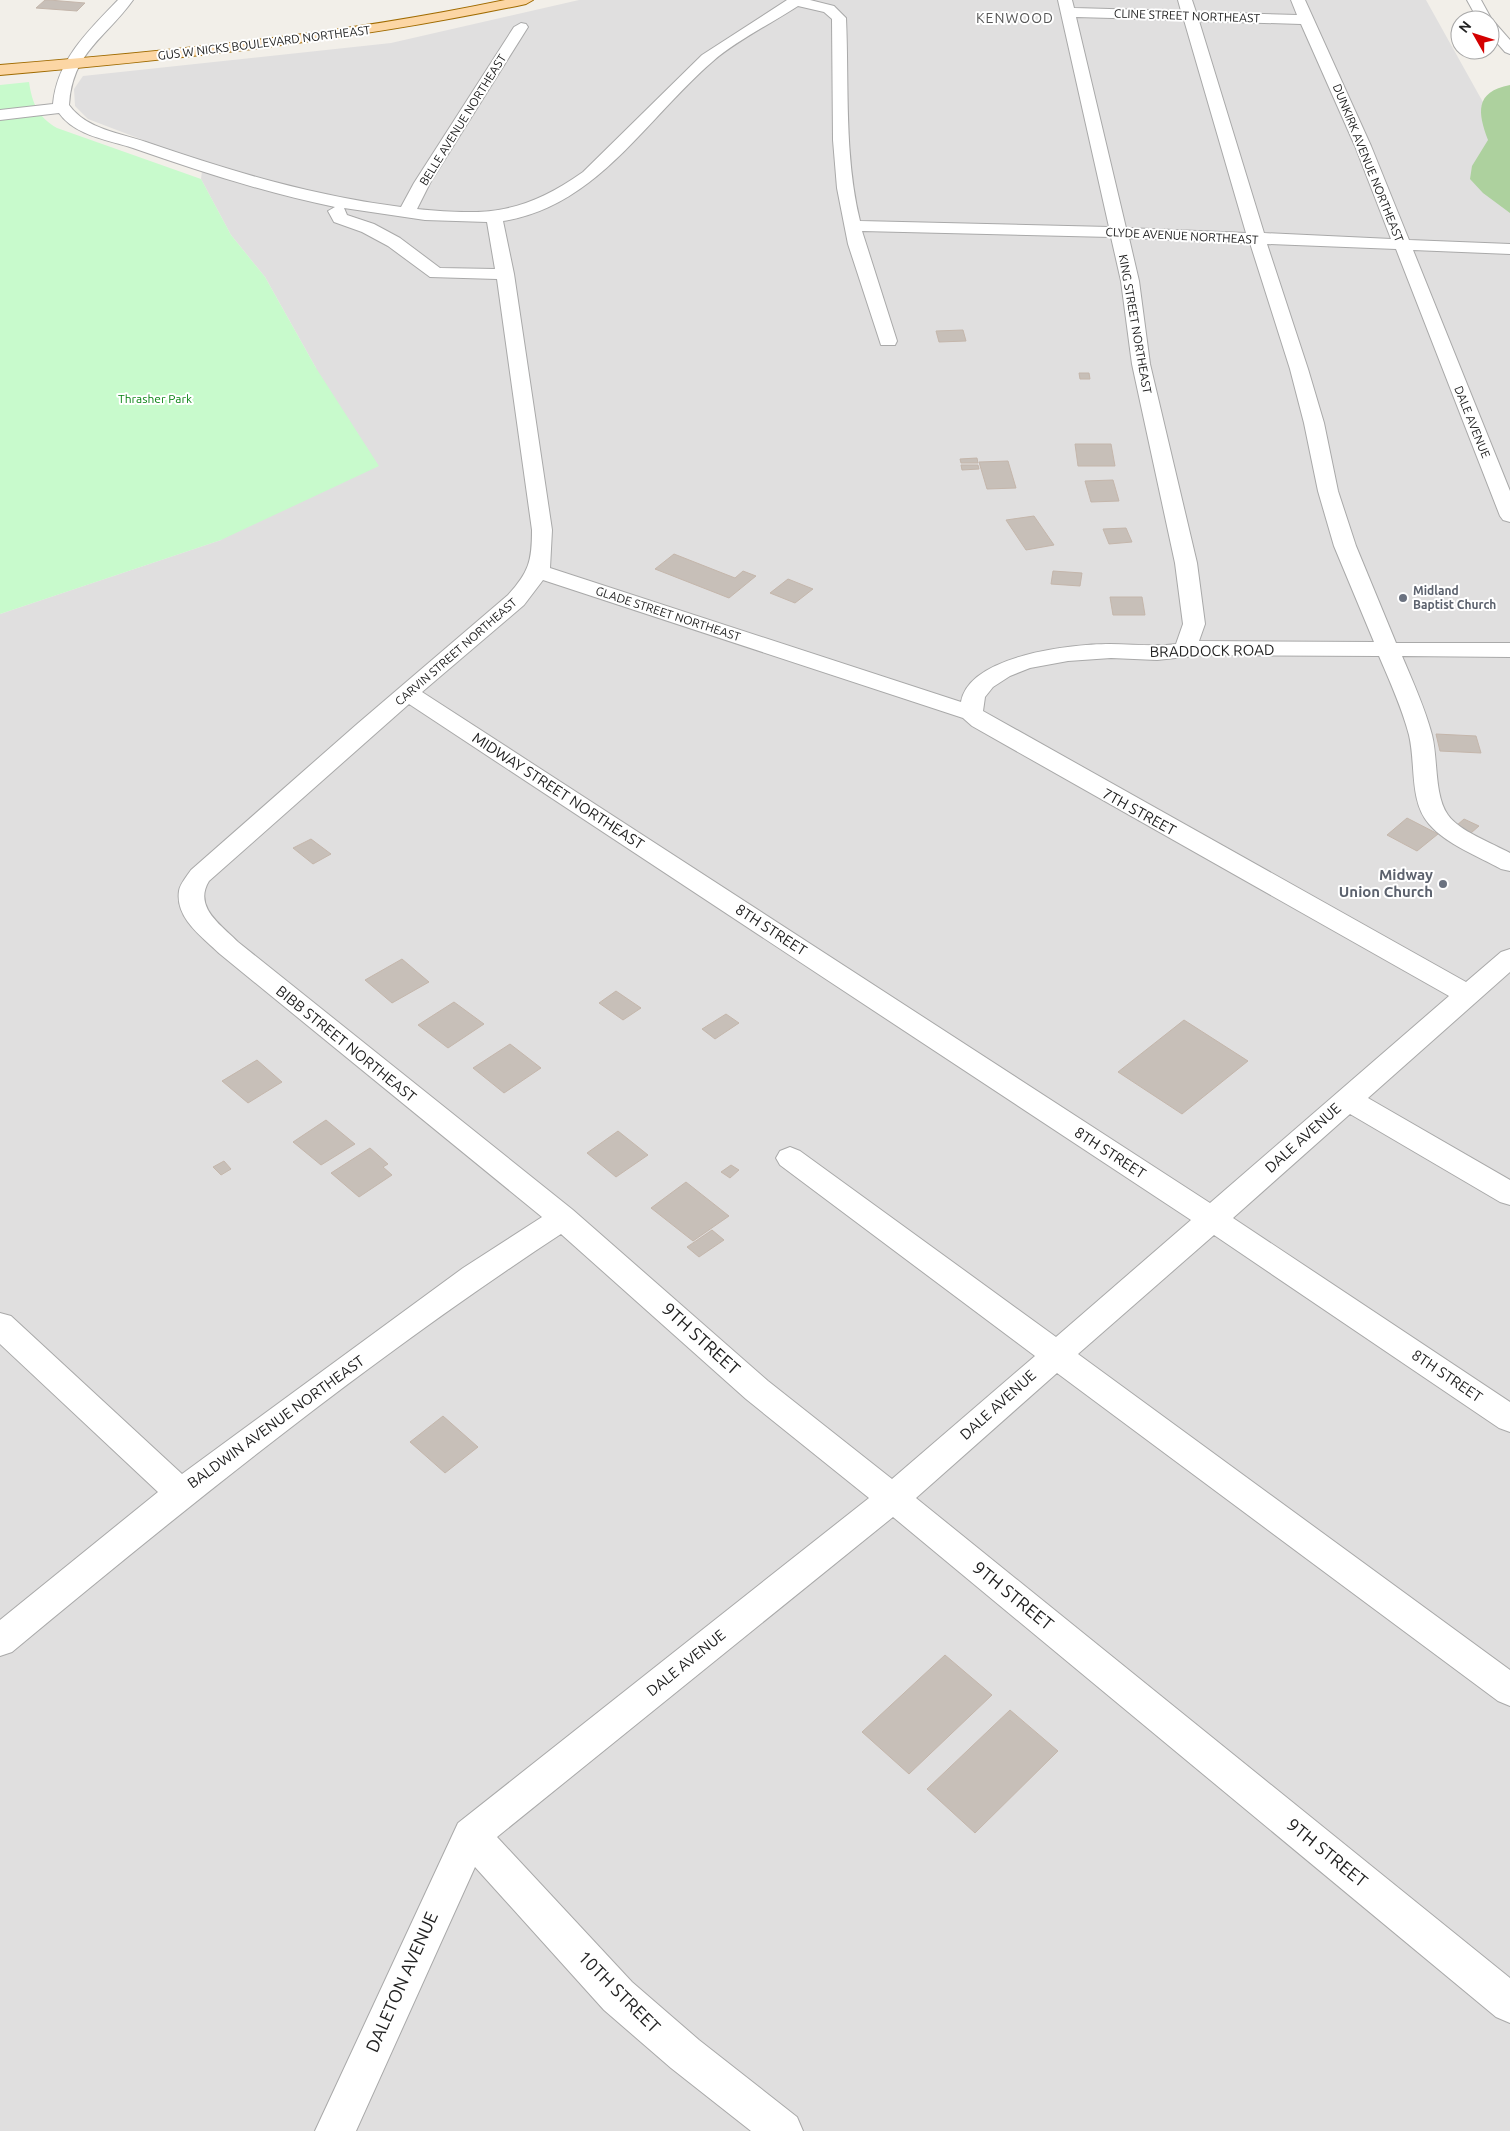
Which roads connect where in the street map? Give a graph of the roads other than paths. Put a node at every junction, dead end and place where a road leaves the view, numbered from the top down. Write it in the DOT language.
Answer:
graph roads {
  1 [pos="126,0"];
  2 [pos="526,0"];
  3 [pos="797,0"];
  4 [pos="1185,0"];
  5 [pos="1298,0"];
  6 [pos="1067,6"];
  7 [pos="1190,16"];
  8 [pos="1306,20"];
  9 [pos="521,27"];
  10 [pos="1500,38"];
  11 [pos="1510,49"];
  12 [pos="71,64"];
  13 [pos="0,70"];
  14 [pos="62,108"];
  15 [pos="0,115"];
  16 [pos="344,204"];
  17 [pos="406,214"];
  18 [pos="494,217"];
  19 [pos="853,226"];
  20 [pos="1118,233"];
  21 [pos="1256,239"];
  22 [pos="1401,245"];
  23 [pos="1510,249"];
  24 [pos="505,274"];
  25 [pos="1436,328"];
  26 [pos="888,340"];
  27 [pos="1510,516"];
  28 [pos="539,571"];
  29 [pos="1185,648"];
  30 [pos="1389,649"];
  31 [pos="1510,650"];
  32 [pos="798,657"];
  33 [pos="408,694"];
  34 [pos="971,713"];
  35 [pos="1510,864"];
  36 [pos="708,888"];
  37 [pos="192,889"];
  38 [pos="1510,958"];
  39 [pos="1468,995"];
  40 [pos="1347,1099"];
  41 [pos="790,1158"];
  42 [pos="520,1186"];
  43 [pos="1510,1194"];
  44 [pos="563,1218"];
  45 [pos="1212,1219"];
  46 [pos="0,1325"];
  47 [pos="1056,1354"];
  48 [pos="1510,1419"];
  49 [pos="181,1493"];
  50 [pos="893,1498"];
  51 [pos="0,1642"];
  52 [pos="1510,1690"];
  53 [pos="471,1834"];
  54 [pos="1510,2003"];
  55 [pos="335,2131"];
  56 [pos="783,2131"];
  1 -- 12 [label="street"];
  2 -- 12 [label="main road, GUS W NICKS BOULEVARD NORTHEAST"];
  3 -- 18 [label="street"];
  3 -- 19 [label="street"];
  4 -- 7 [label="street"];
  5 -- 8 [label="street, DUNKIRK AVENUE NORTHEAST"];
  6 -- 7 [label="street, CLINE STREET NORTHEAST"];
  6 -- 20 [label="street, KING STREET NORTHEAST"];
  7 -- 8 [label="street, CLINE STREET NORTHEAST"];
  7 -- 21 [label="street"];
  8 -- 22 [label="street, DUNKIRK AVENUE NORTHEAST"];
  9 -- 17 [label="street, BELLE AVENUE NORTHEAST"];
  10 -- 11 [label="street"];
  12 -- 13 [label="main road, GUS W NICKS BOULEVARD NORTHEAST"];
  12 -- 14 [label="street"];
  14 -- 15 [label="street"];
  14 -- 16 [label="street"];
  16 -- 17 [label="street"];
  16 -- 24 [label="street"];
  17 -- 18 [label="street"];
  18 -- 24 [label="street"];
  19 -- 20 [label="street, CLYDE AVENUE NORTHEAST"];
  19 -- 26 [label="street"];
  20 -- 21 [label="street, CLYDE AVENUE NORTHEAST"];
  20 -- 29 [label="street, KING STREET NORTHEAST"];
  21 -- 22 [label="street, CLYDE AVENUE NORTHEAST"];
  21 -- 30 [label="street"];
  22 -- 23 [label="street, CLYDE AVENUE NORTHEAST"];
  22 -- 25 [label="street, DUNKIRK AVENUE NORTHEAST"];
  24 -- 28 [label="street"];
  25 -- 27 [label="street, DALE AVENUE"];
  28 -- 32 [label="street, GLADE STREET NORTHEAST"];
  28 -- 33 [label="street, CARVIN STREET NORTHEAST"];
  29 -- 30 [label="street, BRADDOCK ROAD"];
  29 -- 34 [label="street, BRADDOCK ROAD"];
  30 -- 31 [label="street, BRADDOCK ROAD"];
  30 -- 35 [label="street"];
  32 -- 34 [label="street, 7TH STREET"];
  33 -- 36 [label="street, MIDWAY STREET NORTHEAST"];
  33 -- 37 [label="street, CARVIN STREET NORTHEAST"];
  34 -- 39 [label="street, 7TH STREET"];
  36 -- 45 [label="street, 8TH STREET"];
  37 -- 42 [label="street, BIBB STREET NORTHEAST"];
  38 -- 39 [label="street, DALE AVENUE"];
  39 -- 40 [label="street, DALE AVENUE"];
  40 -- 43 [label="street"];
  40 -- 45 [label="street, DALE AVENUE"];
  41 -- 47 [label="street"];
  42 -- 44 [label="street, 9TH STREET"];
  44 -- 49 [label="street, BALDWIN AVENUE NORTHEAST"];
  44 -- 50 [label="street, 9TH STREET"];
  45 -- 47 [label="street, DALE AVENUE"];
  45 -- 48 [label="street, 8TH STREET"];
  46 -- 49 [label="street"];
  47 -- 50 [label="street, DALE AVENUE"];
  47 -- 52 [label="street"];
  49 -- 51 [label="street, BALDWIN AVENUE NORTHEAST"];
  50 -- 53 [label="street, DALE AVENUE"];
  50 -- 54 [label="street, 9TH STREET"];
  53 -- 55 [label="street, DALETON AVENUE"];
  53 -- 56 [label="street, 10TH STREET"];
}
